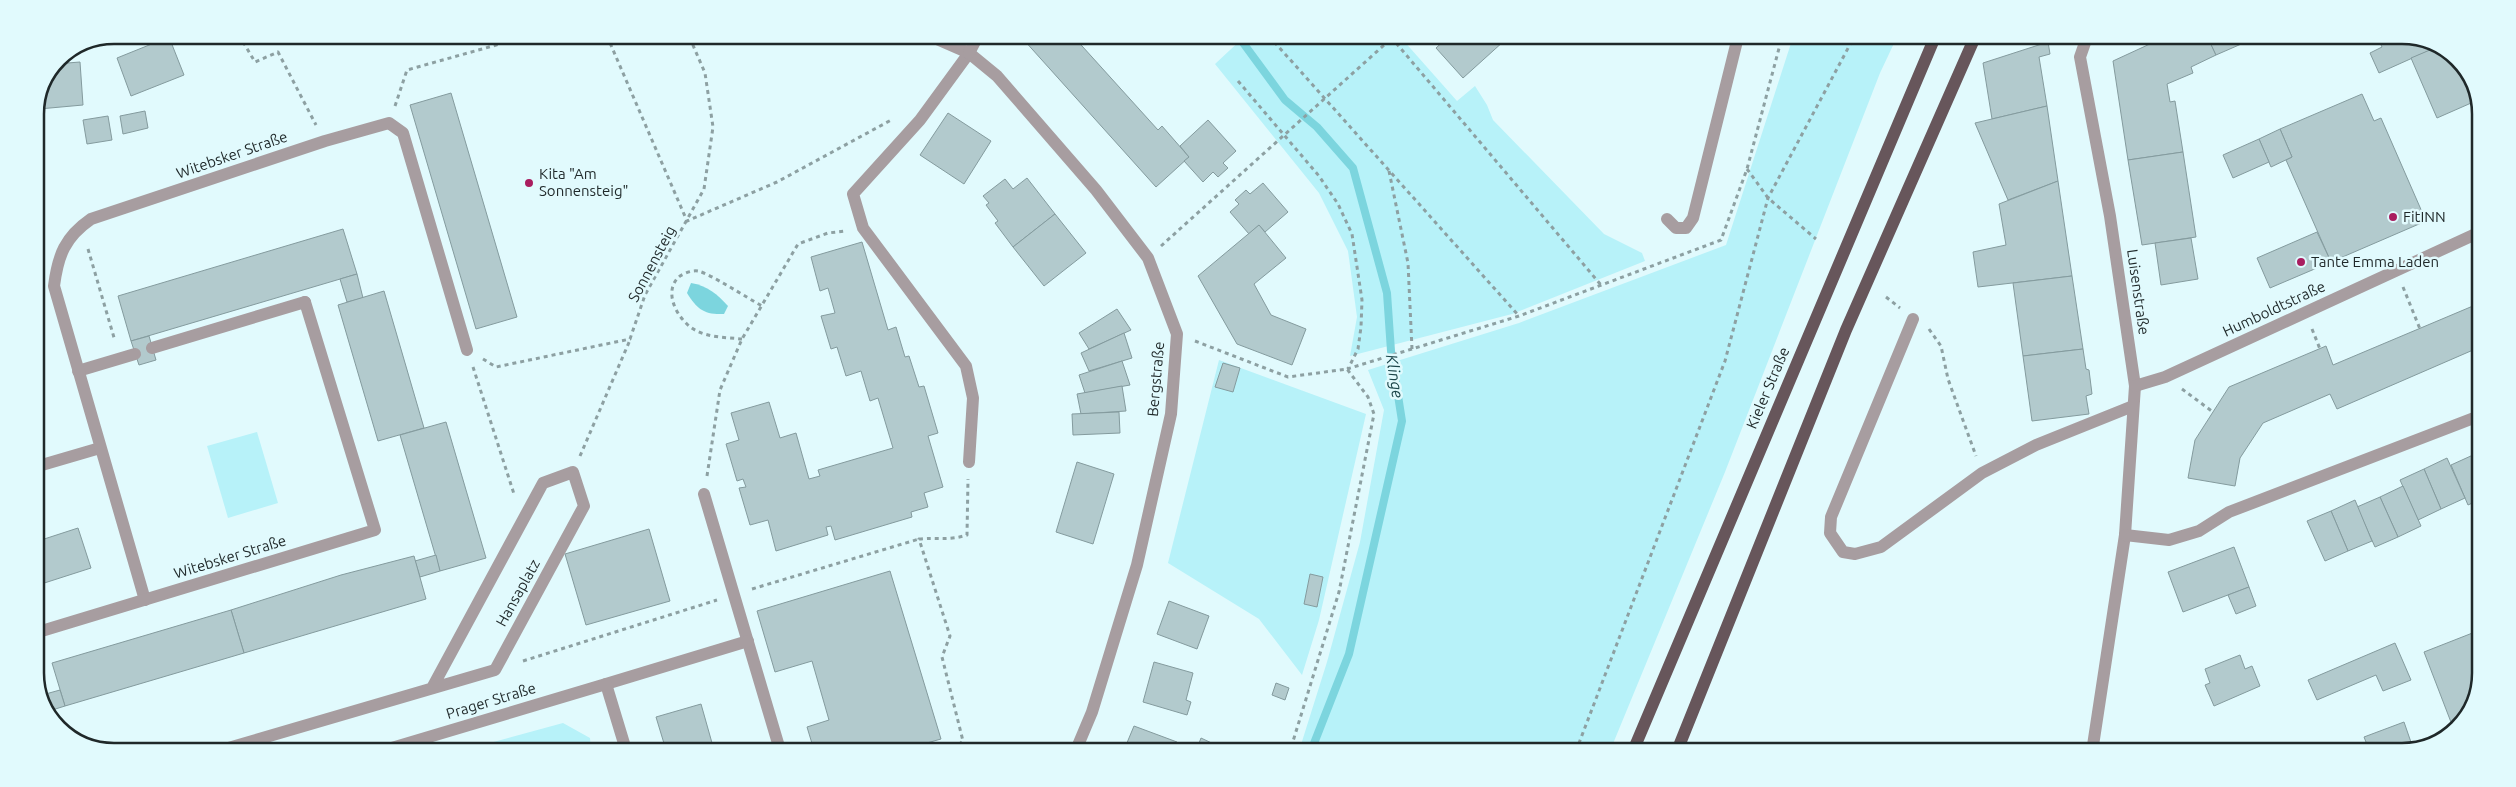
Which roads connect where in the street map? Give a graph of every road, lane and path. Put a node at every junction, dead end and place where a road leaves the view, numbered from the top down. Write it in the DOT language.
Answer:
graph roads {
  1 [pos="244,44"];
  2 [pos="503,44"];
  3 [pos="610,44"];
  4 [pos="692,44"];
  5 [pos="948,44"];
  6 [pos="974,44"];
  7 [pos="1276,44"];
  8 [pos="1384,44"];
  9 [pos="1398,44"];
  10 [pos="1736,44"];
  11 [pos="1780,44"];
  12 [pos="1850,44"];
  13 [pos="1932,44"];
  14 [pos="1972,44"];
  15 [pos="2085,44"];
  16 [pos="969,53"];
  17 [pos="1238,81"];
  18 [pos="1324,98"];
  19 [pos="900,115"];
  20 [pos="388,123"];
  21 [pos="1282,136"];
  22 [pos="325,141"];
  23 [pos="1747,169"];
  24 [pos="1389,170"];
  25 [pos="1768,198"];
  26 [pos="1667,219"];
  27 [pos="687,221"];
  28 [pos="81,226"];
  29 [pos="828,233"];
  30 [pos="2472,236"];
  31 [pos="1816,239"];
  32 [pos="1148,258"];
  33 [pos="2397,270"];
  34 [pos="1601,285"];
  35 [pos="762,306"];
  36 [pos="1519,316"];
  37 [pos="1913,319"];
  38 [pos="2420,328"];
  39 [pos="1177,334"];
  40 [pos="630,339"];
  41 [pos="742,339"];
  42 [pos="1941,346"];
  43 [pos="152,348"];
  44 [pos="467,350"];
  45 [pos="1412,350"];
  46 [pos="135,354"];
  47 [pos="120,358"];
  48 [pos="1347,369"];
  49 [pos="78,371"];
  50 [pos="2165,377"];
  51 [pos="2135,386"];
  52 [pos="2133,406"];
  53 [pos="2213,412"];
  54 [pos="2472,419"];
  55 [pos="100,448"];
  56 [pos="969,462"];
  57 [pos="44,464"];
  58 [pos="573,472"];
  59 [pos="1982,473"];
  60 [pos="704,494"];
  61 [pos="523,520"];
  62 [pos="2125,534"];
  63 [pos="919,539"];
  64 [pos="734,595"];
  65 [pos="145,600"];
  66 [pos="44,630"];
  67 [pos="748,641"];
  68 [pos="495,670"];
  69 [pos="606,684"];
  70 [pos="432,688"];
  71 [pos="245,743"];
  72 [pos="408,743"];
  73 [pos="624,743"];
  74 [pos="778,743"];
  75 [pos="960,743"];
  76 [pos="1079,743"];
  77 [pos="1292,743"];
  78 [pos="1579,743"];
  79 [pos="1636,743"];
  80 [pos="1680,743"];
  81 [pos="2093,743"];
  1 -- 22 [label="path"];
  2 -- 20 [label="path"];
  3 -- 27 [label="path"];
  4 -- 27 [label="path, Sonnensteig"];
  5 -- 16 [label="street, Bergstraße"];
  6 -- 16 [label="street"];
  7 -- 18 [label="path"];
  8 -- 18 [label="path"];
  9 -- 34 [label="path"];
  10 -- 26 [label="street"];
  11 -- 23 [label="path"];
  12 -- 25 [label="path"];
  13 -- 79 [label="main road, Kieler Straße"];
  14 -- 80 [label="main road"];
  15 -- 51 [label="street, Luisenstraße"];
  16 -- 32 [label="street, Bergstraße"];
  16 -- 56 [label="street"];
  17 -- 21 [label="path"];
  18 -- 21 [label="path"];
  18 -- 24 [label="path"];
  19 -- 27 [label="path"];
  20 -- 22 [label="street, Witebsker Straße"];
  20 -- 44 [label="street"];
  21 -- 32 [label="path"];
  21 -- 48 [label="path"];
  22 -- 28 [label="street, Witebsker Straße"];
  23 -- 25 [label="path"];
  23 -- 34 [label="path"];
  24 -- 36 [label="path"];
  24 -- 45 [label="path"];
  25 -- 31 [label="path"];
  25 -- 78 [label="path"];
  27 -- 40 [label="path, Sonnensteig"];
  28 -- 47 [label="path"];
  28 -- 49 [label="street, Witebsker Straße"];
  29 -- 35 [label="path"];
  30 -- 33 [label="street, Humboldtstraße"];
  32 -- 39 [label="street, Bergstraße"];
  33 -- 38 [label="path"];
  33 -- 50 [label="street, Humboldtstraße"];
  34 -- 36 [label="path"];
  35 -- 41 [label="path"];
  35 -- 41 [label="path"];
  36 -- 45 [label="path"];
  37 -- 59 [label="street"];
  39 -- 48 [label="path"];
  39 -- 76 [label="street, Bergstraße"];
  40 -- 44 [label="path"];
  40 -- 58 [label="path"];
  41 -- 60 [label="path"];
  42 -- 59 [label="path"];
  43 -- 65 [label="street, Witebsker Straße"];
  44 -- 61 [label="path"];
  45 -- 48 [label="path"];
  46 -- 47 [label="street"];
  47 -- 49 [label="street"];
  48 -- 77 [label="path"];
  49 -- 55 [label="street, Witebsker Straße"];
  50 -- 51 [label="street, Humboldtstraße"];
  50 -- 53 [label="path"];
  51 -- 52 [label="street, Luisenstraße"];
  52 -- 59 [label="street"];
  52 -- 62 [label="street, Luisenstraße"];
  54 -- 62 [label="street"];
  55 -- 57 [label="street"];
  55 -- 65 [label="street, Witebsker Straße"];
  56 -- 63 [label="path"];
  58 -- 61 [label="street, Hansaplatz"];
  58 -- 68 [label="street, Hansaplatz"];
  60 -- 64 [label="street"];
  61 -- 70 [label="street, Hansaplatz"];
  62 -- 81 [label="street, Luisenstraße"];
  63 -- 64 [label="path"];
  63 -- 75 [label="path"];
  64 -- 67 [label="street"];
  64 -- 68 [label="path"];
  65 -- 66 [label="street, Witebsker Straße"];
  67 -- 69 [label="street, Prager Straße"];
  67 -- 74 [label="street"];
  68 -- 70 [label="street"];
  69 -- 72 [label="street, Prager Straße"];
  69 -- 73 [label="street"];
  70 -- 71 [label="street"];
}
